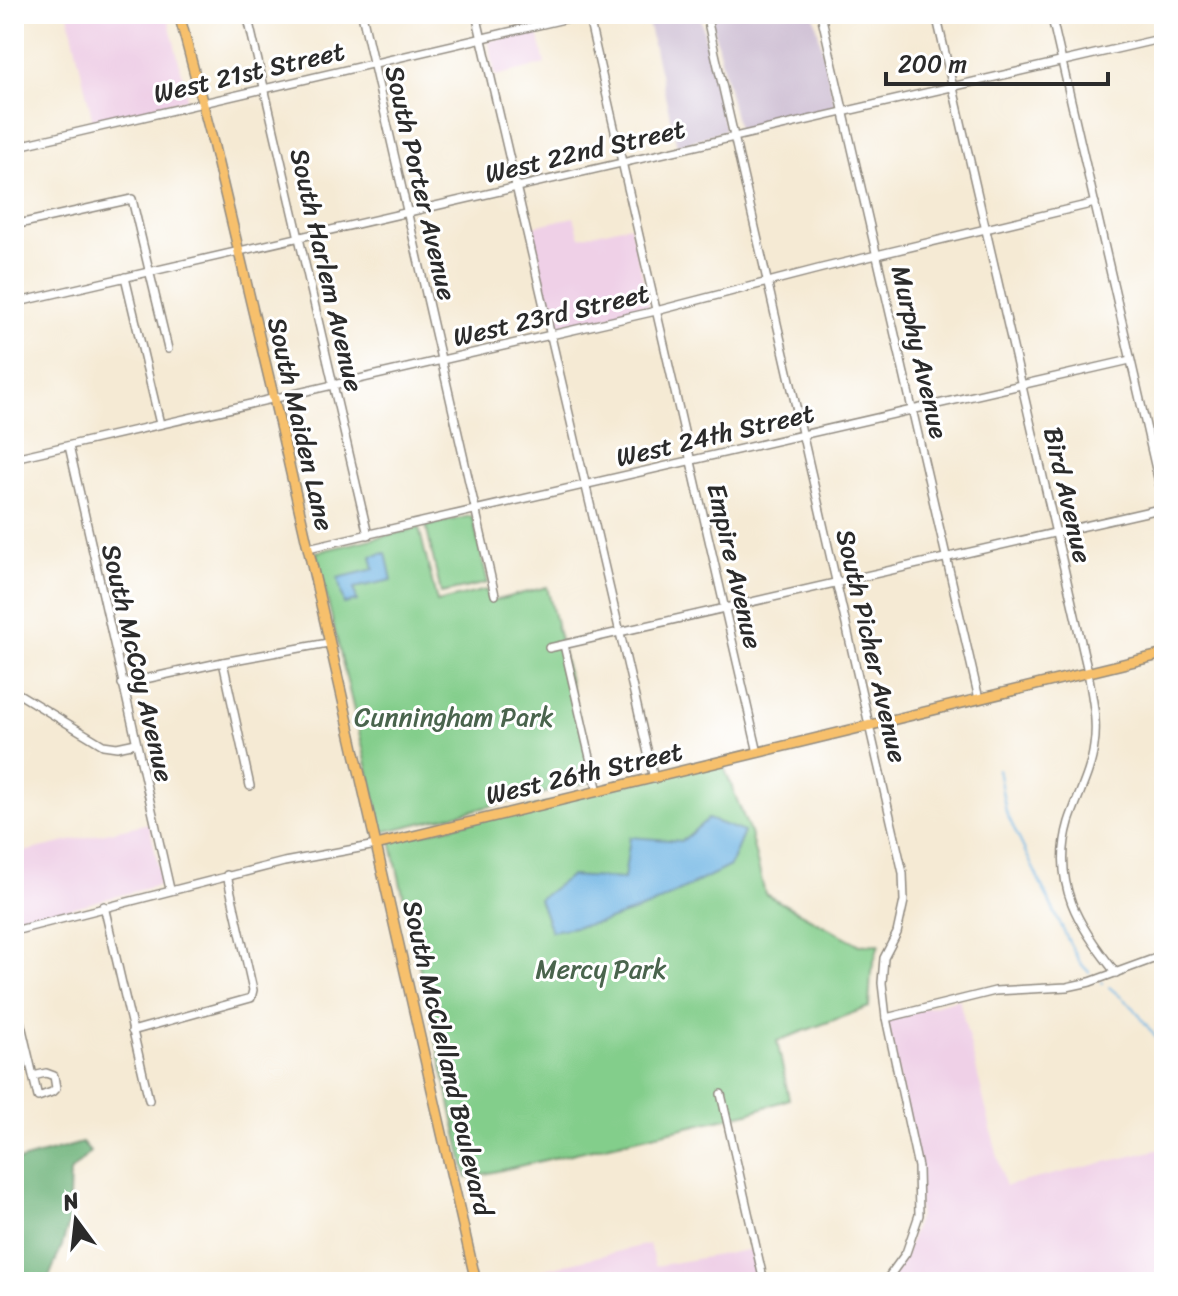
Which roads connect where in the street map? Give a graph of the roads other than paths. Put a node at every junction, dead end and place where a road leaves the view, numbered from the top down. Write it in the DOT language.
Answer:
graph roads {
  1 [pos="179,14"];
  2 [pos="247,14"];
  3 [pos="362,14"];
  4 [pos="476,14"];
  5 [pos="587,14"];
  6 [pos="706,14"];
  7 [pos="821,14"];
  8 [pos="936,14"];
  9 [pos="1051,14"];
  10 [pos="482,38"];
  11 [pos="1164,38"];
  12 [pos="1062,61"];
  13 [pos="373,64"];
  14 [pos="953,86"];
  15 [pos="265,89"];
  16 [pos="201,103"];
  17 [pos="843,112"];
  18 [pos="734,137"];
  19 [pos="14,147"];
  20 [pos="622,163"];
  21 [pos="516,187"];
  22 [pos="1095,203"];
  23 [pos="408,213"];
  24 [pos="14,225"];
  25 [pos="985,229"];
  26 [pos="299,238"];
  27 [pos="238,252"];
  28 [pos="876,255"];
  29 [pos="14,265"];
  30 [pos="149,271"];
  31 [pos="125,277"];
  32 [pos="767,282"];
  33 [pos="18,302"];
  34 [pos="656,311"];
  35 [pos="550,336"];
  36 [pos="168,349"];
  37 [pos="1130,360"];
  38 [pos="442,361"];
  39 [pos="1021,385"];
  40 [pos="333,386"];
  41 [pos="274,399"];
  42 [pos="912,410"];
  43 [pos="160,424"];
  44 [pos="803,435"];
  45 [pos="69,446"];
  46 [pos="14,458"];
  47 [pos="691,461"];
  48 [pos="585,485"];
  49 [pos="1164,506"];
  50 [pos="476,510"];
  51 [pos="1056,533"];
  52 [pos="368,535"];
  53 [pos="308,548"];
  54 [pos="947,558"];
  55 [pos="837,582"];
  56 [pos="495,595"];
  57 [pos="725,608"];
  58 [pos="619,632"];
  59 [pos="328,643"];
  60 [pos="564,645"];
  61 [pos="549,648"];
  62 [pos="1164,654"];
  63 [pos="223,662"];
  64 [pos="1088,672"];
  65 [pos="122,684"];
  66 [pos="14,691"];
  67 [pos="979,699"];
  68 [pos="870,726"];
  69 [pos="136,743"];
  70 [pos="758,753"];
  71 [pos="654,779"];
  72 [pos="250,786"];
  73 [pos="598,792"];
  74 [pos="376,845"];
  75 [pos="227,875"];
  76 [pos="170,889"];
  77 [pos="104,906"];
  78 [pos="14,931"];
  79 [pos="1164,955"];
  80 [pos="1116,973"];
  81 [pos="14,995"];
  82 [pos="886,1018"];
  83 [pos="132,1031"];
  84 [pos="33,1076"];
  85 [pos="721,1094"];
  86 [pos="149,1100"];
  87 [pos="476,1282"];
  88 [pos="764,1282"];
  89 [pos="885,1282"];
  1 -- 16 [label="main road, South Maiden Lane"];
  2 -- 15 [label="street, South Harlem Avenue"];
  3 -- 13 [label="street, South Porter Avenue"];
  4 -- 10 [label="street"];
  5 -- 10 [label="street, West 21st Street"];
  5 -- 20 [label="street, Empire Avenue"];
  6 -- 18 [label="street, South Picher Avenue"];
  7 -- 17 [label="street, Murphy Avenue"];
  8 -- 14 [label="street, Bird Avenue"];
  9 -- 12 [label="street"];
  10 -- 13 [label="street, West 21st Street"];
  10 -- 21 [label="street"];
  11 -- 12 [label="street, West 22nd Street"];
  12 -- 14 [label="street, West 22nd Street"];
  12 -- 22 [label="street"];
  13 -- 15 [label="street, West 21st Street"];
  13 -- 23 [label="street, South Porter Avenue"];
  14 -- 17 [label="street, West 22nd Street"];
  14 -- 25 [label="street, Bird Avenue"];
  15 -- 16 [label="street, West 21st Street"];
  15 -- 26 [label="street, South Harlem Avenue"];
  16 -- 19 [label="street, West 21st Street"];
  16 -- 27 [label="main road, South Maiden Lane"];
  17 -- 18 [label="street, West 22nd Street"];
  17 -- 28 [label="street, Murphy Avenue"];
  18 -- 20 [label="street, West 22nd Street"];
  18 -- 32 [label="street, South Picher Avenue"];
  20 -- 21 [label="street, West 22nd Street"];
  20 -- 34 [label="street, Empire Avenue"];
  21 -- 23 [label="street, West 22nd Street"];
  21 -- 35 [label="street"];
  22 -- 25 [label="street, West 23rd Street"];
  22 -- 37 [label="street"];
  23 -- 26 [label="street, West 22nd Street"];
  23 -- 38 [label="street, South Porter Avenue"];
  24 -- 30 [label="street"];
  25 -- 28 [label="street, West 23rd Street"];
  25 -- 39 [label="street, Bird Avenue"];
  26 -- 27 [label="street, West 22nd Street"];
  26 -- 40 [label="street, South Harlem Avenue"];
  27 -- 30 [label="street, West 22nd Street"];
  27 -- 41 [label="main road, South Maiden Lane"];
  28 -- 32 [label="street, West 23rd Street"];
  28 -- 42 [label="street, Murphy Avenue"];
  29 -- 33 [label="street"];
  30 -- 31 [label="street, West 22nd Street"];
  30 -- 36 [label="street"];
  31 -- 33 [label="street, West 22nd Street"];
  31 -- 43 [label="street"];
  32 -- 34 [label="street, West 23rd Street"];
  32 -- 44 [label="street, South Picher Avenue"];
  34 -- 35 [label="street, West 23rd Street"];
  34 -- 47 [label="street, Empire Avenue"];
  35 -- 38 [label="street, West 23rd Street"];
  35 -- 48 [label="street"];
  37 -- 39 [label="street, West 24th Street"];
  37 -- 49 [label="street"];
  38 -- 40 [label="street, West 23rd Street"];
  38 -- 50 [label="street, South Porter Avenue"];
  39 -- 42 [label="street, West 24th Street"];
  39 -- 51 [label="street, Bird Avenue"];
  40 -- 41 [label="street, West 23rd Street"];
  40 -- 52 [label="street, South Harlem Avenue"];
  41 -- 43 [label="street, West 23rd Street"];
  41 -- 53 [label="main road, South Maiden Lane"];
  42 -- 44 [label="street, West 24th Street"];
  42 -- 54 [label="street, Murphy Avenue"];
  43 -- 45 [label="street, West 23rd Street"];
  44 -- 47 [label="street, West 24th Street"];
  44 -- 55 [label="street, South Picher Avenue"];
  45 -- 46 [label="street, West 23rd Street"];
  45 -- 65 [label="street, South McCoy Avenue"];
  47 -- 48 [label="street, West 24th Street"];
  47 -- 57 [label="street, Empire Avenue"];
  48 -- 50 [label="street, West 24th Street"];
  48 -- 58 [label="street"];
  49 -- 51 [label="street"];
  50 -- 52 [label="street, West 24th Street"];
  50 -- 56 [label="street, South Porter Avenue"];
  51 -- 54 [label="street"];
  51 -- 64 [label="street, Bird Avenue"];
  52 -- 53 [label="street, West 24th Street"];
  53 -- 59 [label="main road, South Maiden Lane"];
  54 -- 55 [label="street"];
  54 -- 67 [label="street, Murphy Avenue"];
  55 -- 57 [label="street"];
  55 -- 68 [label="street, South Picher Avenue"];
  57 -- 58 [label="street"];
  57 -- 70 [label="street, Empire Avenue"];
  58 -- 60 [label="street"];
  58 -- 71 [label="street"];
  59 -- 63 [label="street"];
  59 -- 74 [label="main road, South Maiden Lane"];
  60 -- 61 [label="street"];
  60 -- 73 [label="street"];
  62 -- 64 [label="main road, West 26th Street"];
  63 -- 65 [label="street"];
  63 -- 72 [label="street"];
  64 -- 67 [label="main road, West 26th Street"];
  64 -- 80 [label="street, Bird Avenue"];
  65 -- 69 [label="street, South McCoy Avenue"];
  66 -- 69 [label="street"];
  67 -- 68 [label="main road, West 26th Street"];
  68 -- 70 [label="main road, West 26th Street"];
  68 -- 82 [label="street, South Picher Avenue"];
  69 -- 76 [label="street, South McCoy Avenue"];
  70 -- 71 [label="main road, West 26th Street"];
  71 -- 73 [label="main road, West 26th Street"];
  73 -- 74 [label="main road, West 26th Street"];
  74 -- 75 [label="street, West 26th Street"];
  74 -- 87 [label="main road, South McClelland Boulevard"];
  75 -- 76 [label="street, West 26th Street"];
  75 -- 83 [label="street"];
  76 -- 77 [label="street, West 26th Street"];
  77 -- 78 [label="street, West 26th Street"];
  77 -- 83 [label="street"];
  79 -- 80 [label="street"];
  80 -- 82 [label="street"];
  81 -- 84 [label="street"];
  82 -- 89 [label="street, South Picher Avenue"];
  83 -- 86 [label="street"];
  85 -- 88 [label="street"];
}
